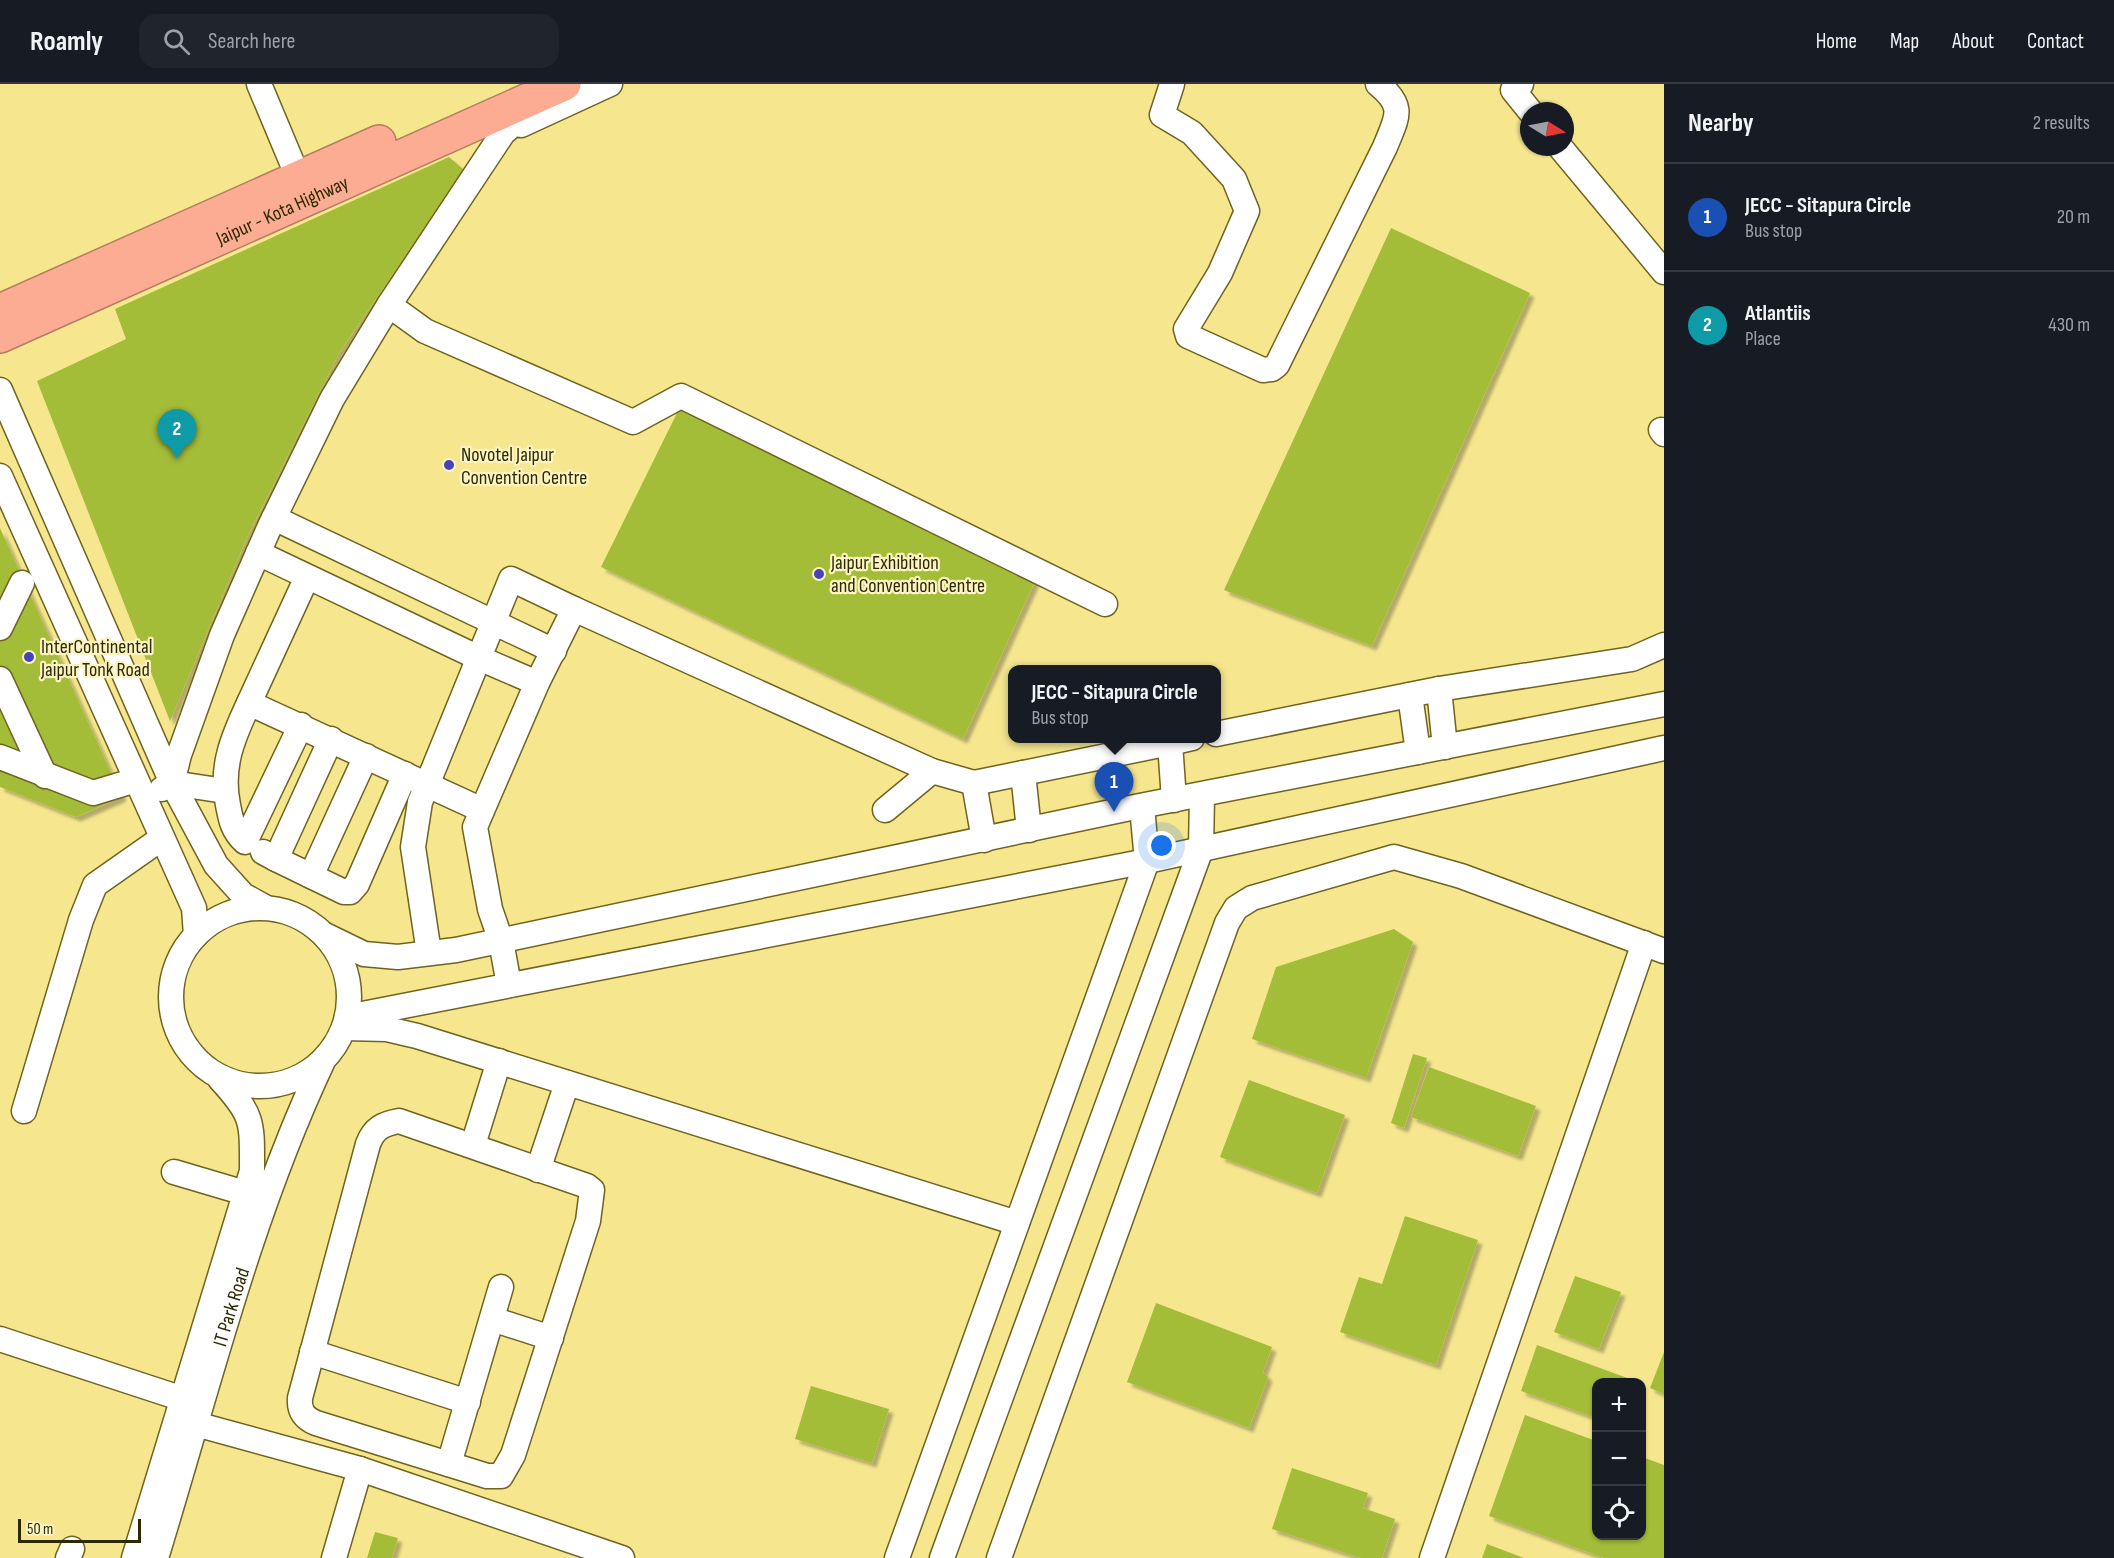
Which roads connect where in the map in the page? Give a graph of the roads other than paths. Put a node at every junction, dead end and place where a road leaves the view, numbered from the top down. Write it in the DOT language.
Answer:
graph roads {
  1 [pos="259,84"];
  2 [pos="510,84"];
  3 [pos="564,84"];
  4 [pos="570,84"];
  5 [pos="610,84"];
  6 [pos="1172,84"];
  7 [pos="1378,84"];
  8 [pos="1521,84"];
  9 [pos="1523,102"];
  10 [pos="502,133"];
  11 [pos="1567,156"];
  12 [pos="298,177"];
  13 [pos="1664,272"];
  14 [pos="389,305"];
  15 [pos="0,311"];
  16 [pos="0,336"];
  17 [pos="0,390"];
  18 [pos="2,484"];
  19 [pos="274,518"];
  20 [pos="258,553"];
  21 [pos="371,564"];
  22 [pos="22,577"];
  23 [pos="307,577"];
  24 [pos="353,598"];
  25 [pos="1105,604"];
  26 [pos="574,609"];
  27 [pos="494,621"];
  28 [pos="0,628"];
  29 [pos="1664,645"];
  30 [pos="554,651"];
  31 [pos="1664,656"];
  32 [pos="479,658"];
  33 [pos="0,679"];
  34 [pos="537,683"];
  35 [pos="1439,694"];
  36 [pos="1410,695"];
  37 [pos="249,703"];
  38 [pos="1664,704"];
  39 [pos="301,725"];
  40 [pos="1221,733"];
  41 [pos="331,739"];
  42 [pos="1171,743"];
  43 [pos="1181,743"];
  44 [pos="1444,747"];
  45 [pos="1664,748"];
  46 [pos="1418,752"];
  47 [pos="366,756"];
  48 [pos="0,757"];
  49 [pos="932,771"];
  50 [pos="1023,773"];
  51 [pos="405,774"];
  52 [pos="45,776"];
  53 [pos="172,783"];
  54 [pos="974,783"];
  55 [pos="427,784"];
  56 [pos="140,789"];
  57 [pos="225,791"];
  58 [pos="1202,795"];
  59 [pos="1174,800"];
  60 [pos="1142,807"];
  61 [pos="482,810"];
  62 [pos="885,810"];
  63 [pos="1029,830"];
  64 [pos="162,838"];
  65 [pos="984,840"];
  66 [pos="245,842"];
  67 [pos="1201,849"];
  68 [pos="276,859"];
  69 [pos="1147,861"];
  70 [pos="311,876"];
  71 [pos="263,906"];
  72 [pos="196,935"];
  73 [pos="325,936"];
  74 [pos="501,941"];
  75 [pos="1654,947"];
  76 [pos="429,953"];
  77 [pos="509,985"];
  78 [pos="346,1023"];
  79 [pos="323,1061"];
  80 [pos="499,1061"];
  81 [pos="216,1076"];
  82 [pos="567,1083"];
  83 [pos="24,1111"];
  84 [pos="473,1145"];
  85 [pos="538,1170"];
  86 [pos="174,1172"];
  87 [pos="245,1193"];
  88 [pos="1017,1223"];
  89 [pos="501,1287"];
  90 [pos="492,1319"];
  91 [pos="551,1338"];
  92 [pos="0,1339"];
  93 [pos="312,1352"];
  94 [pos="468,1402"];
  95 [pos="185,1414"];
  96 [pos="450,1464"];
  97 [pos="360,1469"];
  98 [pos="134,1558"];
  99 [pos="156,1558"];
  100 [pos="334,1558"];
  101 [pos="622,1558"];
  102 [pos="897,1558"];
  103 [pos="942,1558"];
  104 [pos="999,1558"];
  105 [pos="1432,1558"];
  1 -- 12 [label="street"];
  2 -- 12 [label="highway, Jaipur - Kota Highway"];
  3 -- 16 [label="highway, Jaipur - Kota Highway"];
  4 -- 10 [label="street"];
  5 -- 10 [label="street"];
  6 -- 7 [label="street"];
  8 -- 9 [label="street"];
  10 -- 14 [label="street"];
  11 -- 13 [label="street"];
  12 -- 15 [label="highway, Jaipur - Kota Highway"];
  14 -- 19 [label="street"];
  14 -- 25 [label="street"];
  17 -- 53 [label="street"];
  18 -- 22 [label="street"];
  19 -- 20 [label="street"];
  19 -- 21 [label="street"];
  20 -- 23 [label="street"];
  20 -- 53 [label="street"];
  21 -- 24 [label="street"];
  21 -- 27 [label="street"];
  22 -- 28 [label="street"];
  22 -- 56 [label="street"];
  23 -- 24 [label="street"];
  23 -- 37 [label="street"];
  24 -- 32 [label="street"];
  26 -- 27 [label="street"];
  26 -- 30 [label="street"];
  26 -- 49 [label="street"];
  27 -- 30 [label="street"];
  27 -- 32 [label="street"];
  29 -- 35 [label="street"];
  30 -- 34 [label="street"];
  31 -- 35 [label="street"];
  32 -- 34 [label="street"];
  32 -- 55 [label="street"];
  33 -- 52 [label="street"];
  34 -- 61 [label="street"];
  35 -- 36 [label="street"];
  35 -- 44 [label="street"];
  36 -- 40 [label="street"];
  36 -- 46 [label="street"];
  37 -- 39 [label="street"];
  37 -- 57 [label="street"];
  38 -- 44 [label="street"];
  39 -- 41 [label="street"];
  39 -- 66 [label="street"];
  41 -- 47 [label="street"];
  41 -- 68 [label="street"];
  42 -- 50 [label="street"];
  43 -- 59 [label="street"];
  44 -- 46 [label="street"];
  45 -- 67 [label="street"];
  46 -- 58 [label="street"];
  47 -- 51 [label="street"];
  47 -- 70 [label="street"];
  48 -- 52 [label="street"];
  49 -- 54 [label="street"];
  49 -- 62 [label="street"];
  50 -- 54 [label="street"];
  50 -- 63 [label="street"];
  51 -- 55 [label="street"];
  51 -- 70 [label="street"];
  52 -- 56 [label="street"];
  53 -- 56 [label="street"];
  53 -- 57 [label="street"];
  53 -- 71 [label="street"];
  54 -- 65 [label="street"];
  55 -- 61 [label="street"];
  55 -- 76 [label="street"];
  56 -- 64 [label="street"];
  57 -- 66 [label="street"];
  58 -- 59 [label="street"];
  58 -- 67 [label="street"];
  59 -- 60 [label="street"];
  60 -- 63 [label="street"];
  60 -- 69 [label="street"];
  61 -- 74 [label="street"];
  63 -- 65 [label="street"];
  64 -- 72 [label="street"];
  64 -- 83 [label="street"];
  65 -- 74 [label="street"];
  66 -- 68 [label="street"];
  67 -- 69 [label="street"];
  67 -- 103 [label="street"];
  68 -- 70 [label="street"];
  69 -- 77 [label="street"];
  69 -- 88 [label="street"];
  71 -- 72 [label="street"];
  71 -- 73 [label="street"];
  72 -- 81 [label="street"];
  73 -- 76 [label="street"];
  73 -- 78 [label="street"];
  74 -- 76 [label="street"];
  74 -- 77 [label="street"];
  75 -- 104 [label="street"];
  75 -- 105 [label="street"];
  77 -- 78 [label="street"];
  78 -- 79 [label="street"];
  78 -- 80 [label="street"];
  79 -- 81 [label="street"];
  79 -- 95 [label="street, IT Park Road"];
  80 -- 82 [label="street"];
  80 -- 84 [label="street"];
  81 -- 87 [label="street, IT Park Road"];
  82 -- 85 [label="street"];
  82 -- 88 [label="street"];
  84 -- 85 [label="street"];
  84 -- 93 [label="street"];
  85 -- 91 [label="street"];
  86 -- 87 [label="street"];
  87 -- 95 [label="street, IT Park Road"];
  88 -- 102 [label="street"];
  89 -- 90 [label="street"];
  90 -- 91 [label="street"];
  90 -- 94 [label="street"];
  91 -- 96 [label="street"];
  92 -- 95 [label="street"];
  93 -- 94 [label="street"];
  93 -- 96 [label="street"];
  94 -- 96 [label="street"];
  95 -- 97 [label="street"];
  95 -- 98 [label="street, IT Park Road"];
  95 -- 99 [label="street, IT Park Road"];
  97 -- 100 [label="street"];
  97 -- 101 [label="street"];
}
